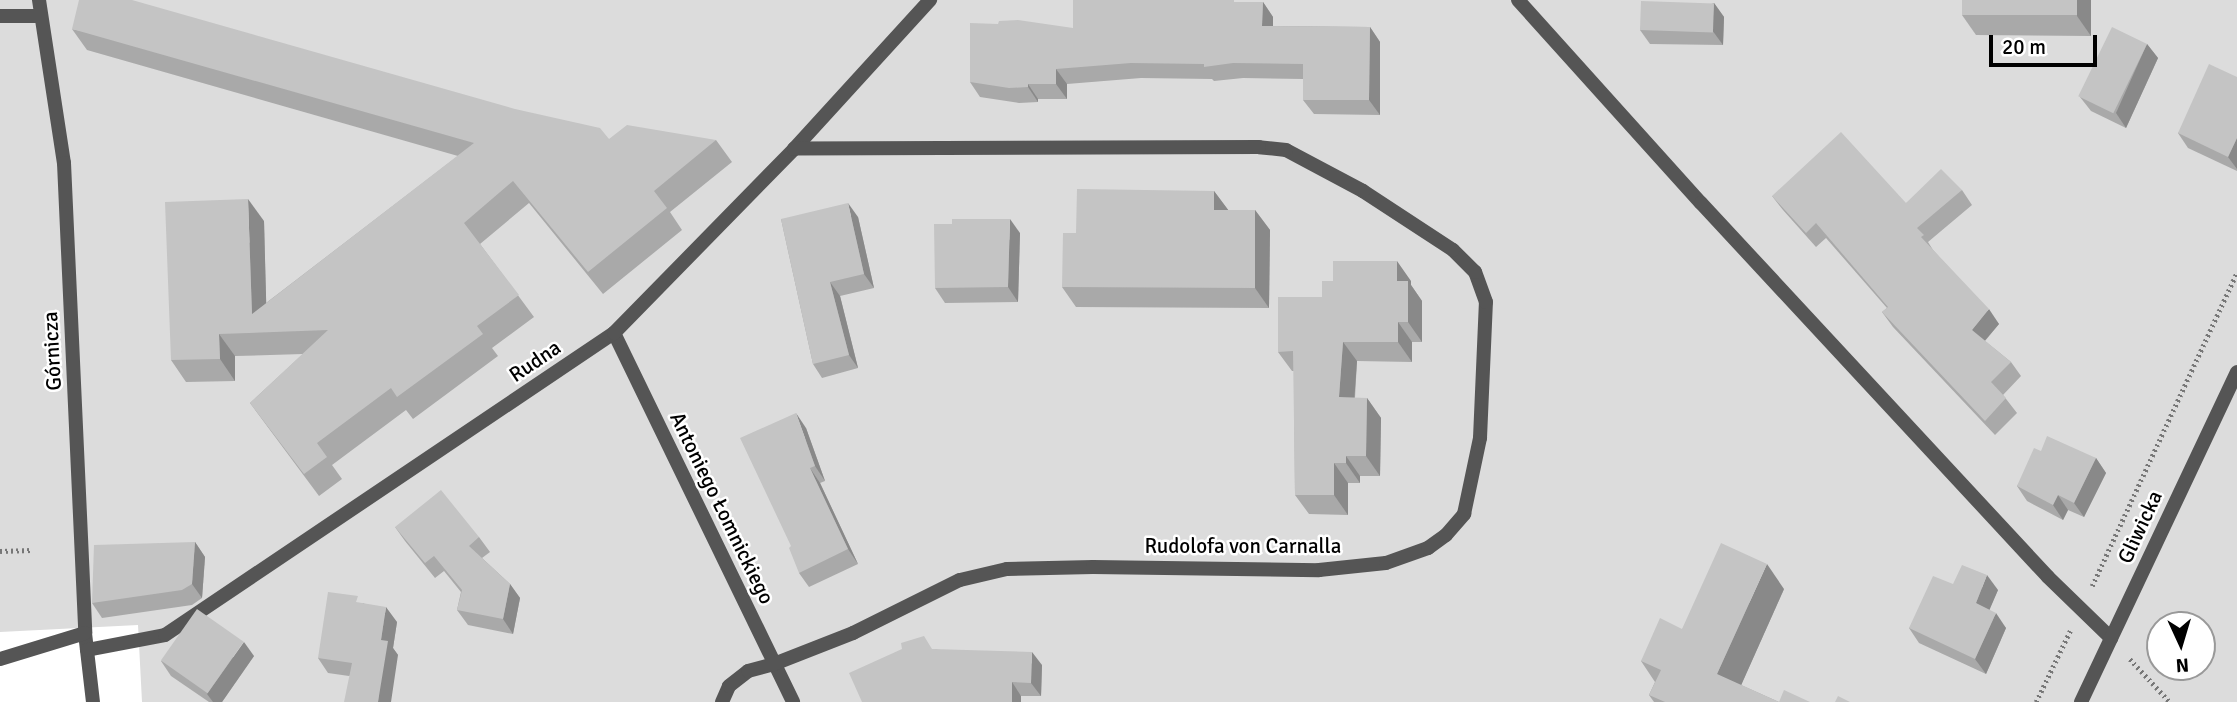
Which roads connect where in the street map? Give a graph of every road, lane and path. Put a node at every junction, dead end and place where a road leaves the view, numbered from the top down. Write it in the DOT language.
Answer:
graph roads {
  1 [pos="39,0"];
  2 [pos="930,0"];
  3 [pos="1518,0"];
  4 [pos="0,16"];
  5 [pos="41,16"];
  6 [pos="794,149"];
  7 [pos="2237,272"];
  8 [pos="614,333"];
  9 [pos="2237,372"];
  10 [pos="32,550"];
  11 [pos="0,551"];
  12 [pos="2087,594"];
  13 [pos="2071,629"];
  14 [pos="85,633"];
  15 [pos="2110,638"];
  16 [pos="87,650"];
  17 [pos="0,659"];
  18 [pos="775,664"];
  19 [pos="93,702"];
  20 [pos="722,702"];
  21 [pos="793,702"];
  22 [pos="2036,702"];
  23 [pos="2081,702"];
  24 [pos="2170,702"];
  1 -- 5 [label="street, Górnicza"];
  2 -- 6 [label="street, Rudna"];
  3 -- 15 [label="street"];
  4 -- 5 [label="street"];
  5 -- 14 [label="street, Górnicza"];
  6 -- 8 [label="street, Rudna"];
  6 -- 18 [label="street, Rudolofa von Carnalla"];
  7 -- 12 [label="path"];
  8 -- 16 [label="street, Rudna"];
  8 -- 18 [label="street, Antoniego Łomnickiego"];
  9 -- 15 [label="street, Gliwicka"];
  10 -- 11 [label="path"];
  13 -- 22 [label="path"];
  14 -- 16 [label="street, Górnicza"];
  14 -- 17 [label="street"];
  15 -- 23 [label="street, Gliwicka"];
  15 -- 24 [label="path"];
  16 -- 19 [label="street, Górnicza"];
  18 -- 20 [label="street, Rudolofa von Carnalla"];
  18 -- 21 [label="street, Antoniego Łomnickiego"];
}
